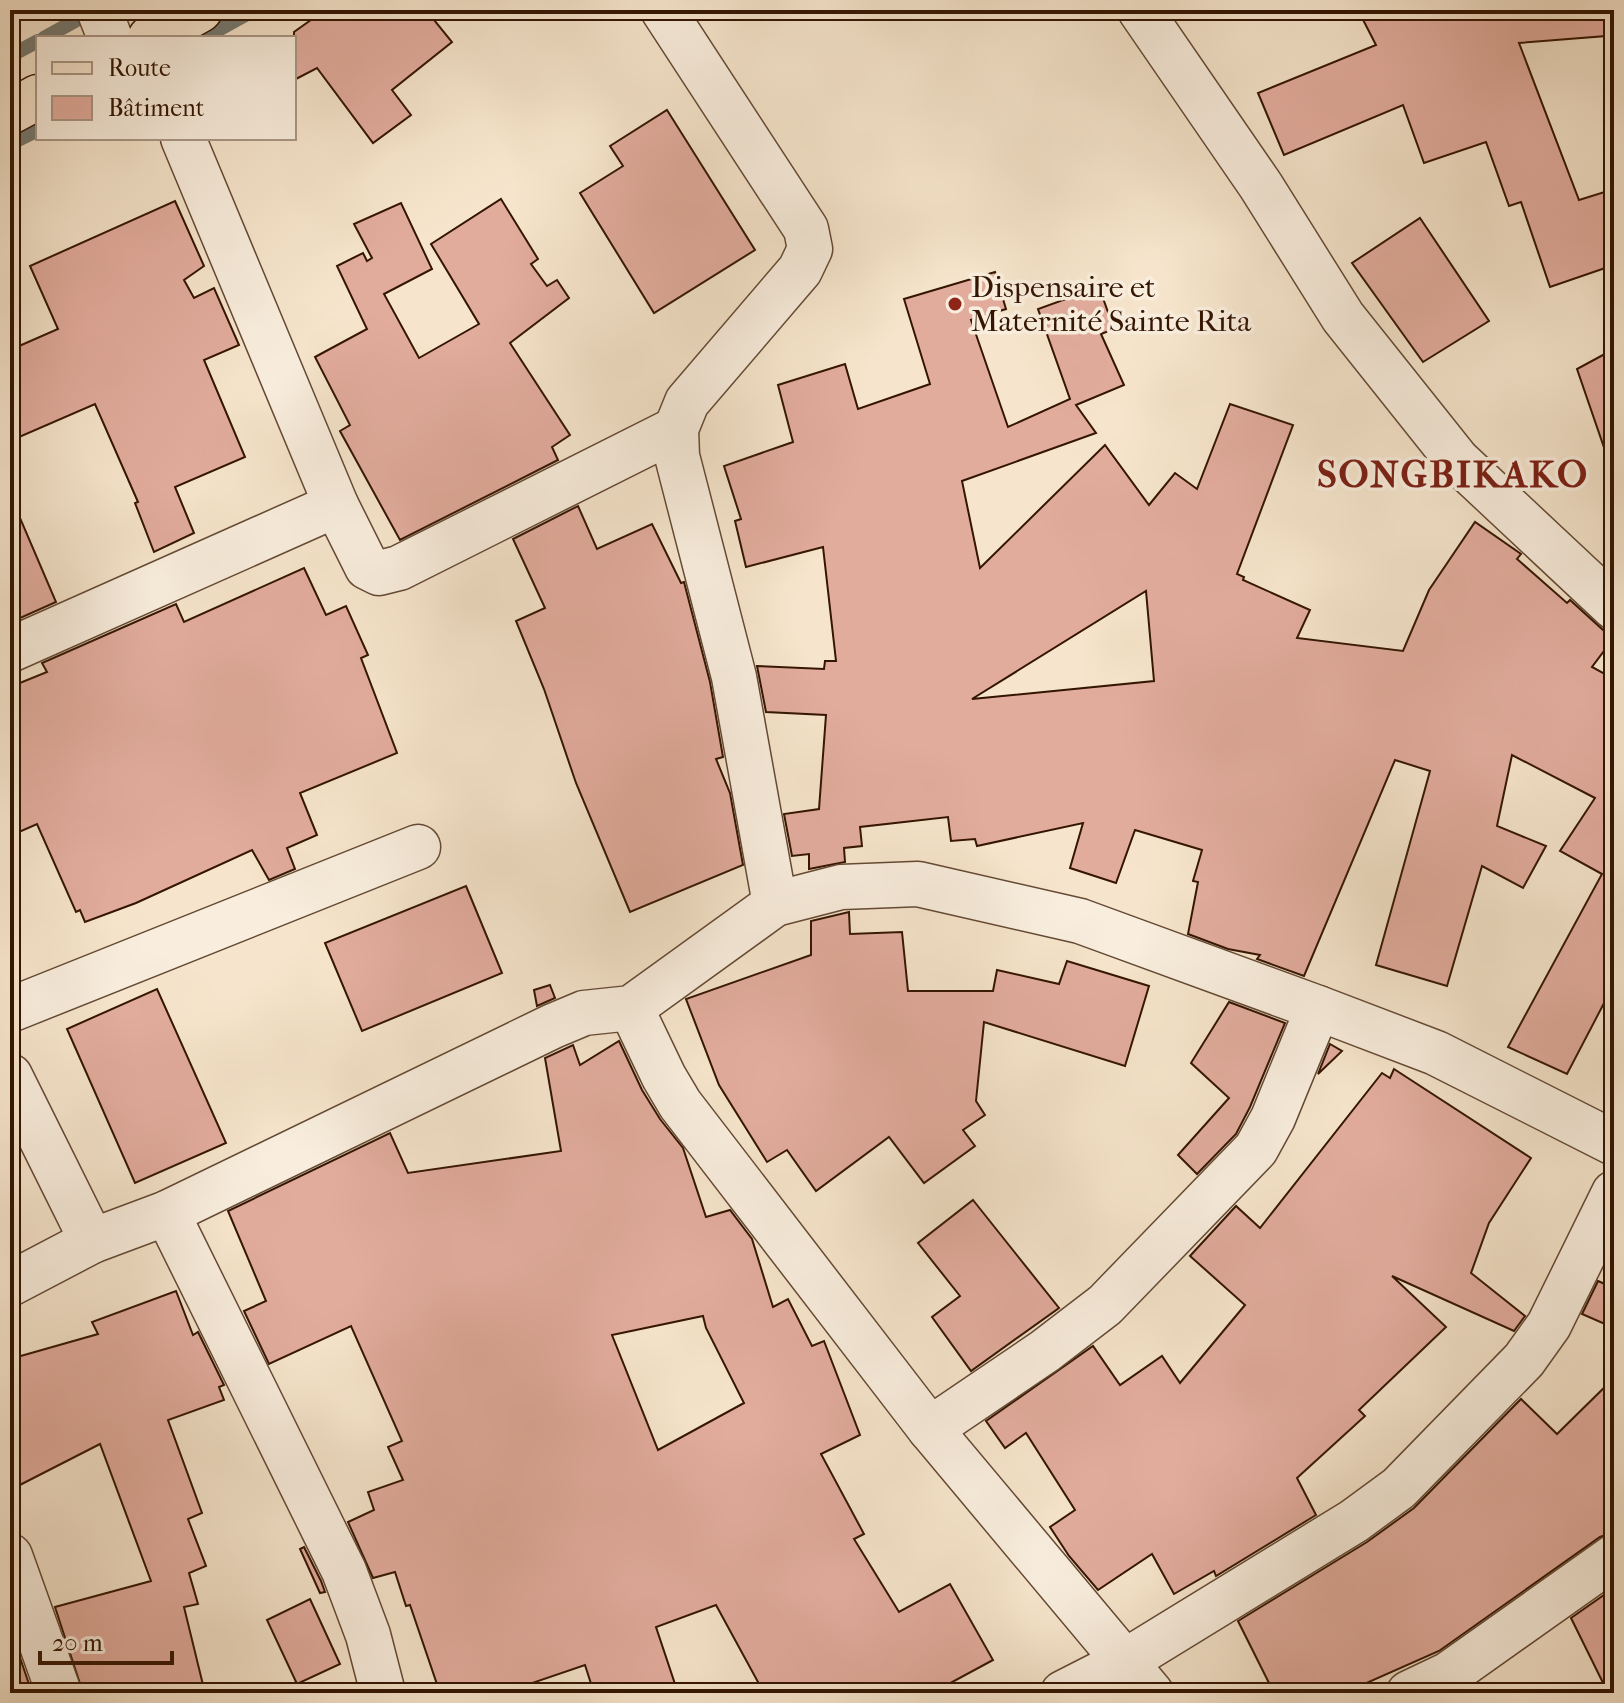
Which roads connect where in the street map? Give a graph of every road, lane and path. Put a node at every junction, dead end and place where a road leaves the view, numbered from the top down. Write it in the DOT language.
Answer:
graph roads {
  1 [pos="99,10"];
  2 [pos="200,10"];
  3 [pos="663,10"];
  4 [pos="1140,10"];
  5 [pos="109,36"];
  6 [pos="154,36"];
  7 [pos="36,98"];
  8 [pos="10,112"];
  9 [pos="184,140"];
  10 [pos="676,429"];
  11 [pos="336,505"];
  12 [pos="1614,607"];
  13 [pos="10,650"];
  14 [pos="418,847"];
  15 [pos="775,904"];
  16 [pos="631,1008"];
  17 [pos="1318,1008"];
  18 [pos="10,1010"];
  19 [pos="10,1077"];
  20 [pos="1614,1143"];
  21 [pos="1614,1193"];
  22 [pos="167,1213"];
  23 [pos="92,1241"];
  24 [pos="10,1284"];
  25 [pos="930,1429"];
  26 [pos="10,1556"];
  27 [pos="1614,1557"];
  28 [pos="1138,1677"];
  29 [pos="59,1693"];
  30 [pos="383,1693"];
  31 [pos="1063,1693"];
  32 [pos="1409,1693"];
  1 -- 5 [label="street"];
  2 -- 6 [label="main road"];
  3 -- 10 [label="street"];
  4 -- 12 [label="street"];
  7 -- 8 [label="main road"];
  9 -- 11 [label="street"];
  10 -- 11 [label="street"];
  10 -- 15 [label="street"];
  11 -- 13 [label="street"];
  14 -- 18 [label="street"];
  15 -- 16 [label="street"];
  15 -- 17 [label="street"];
  16 -- 22 [label="street"];
  16 -- 25 [label="street"];
  17 -- 20 [label="street"];
  17 -- 25 [label="street"];
  19 -- 23 [label="street"];
  21 -- 28 [label="street"];
  22 -- 23 [label="street"];
  22 -- 30 [label="street"];
  23 -- 24 [label="street"];
  25 -- 28 [label="street"];
  26 -- 29 [label="street"];
  27 -- 32 [label="street"];
  28 -- 31 [label="street"];
}
